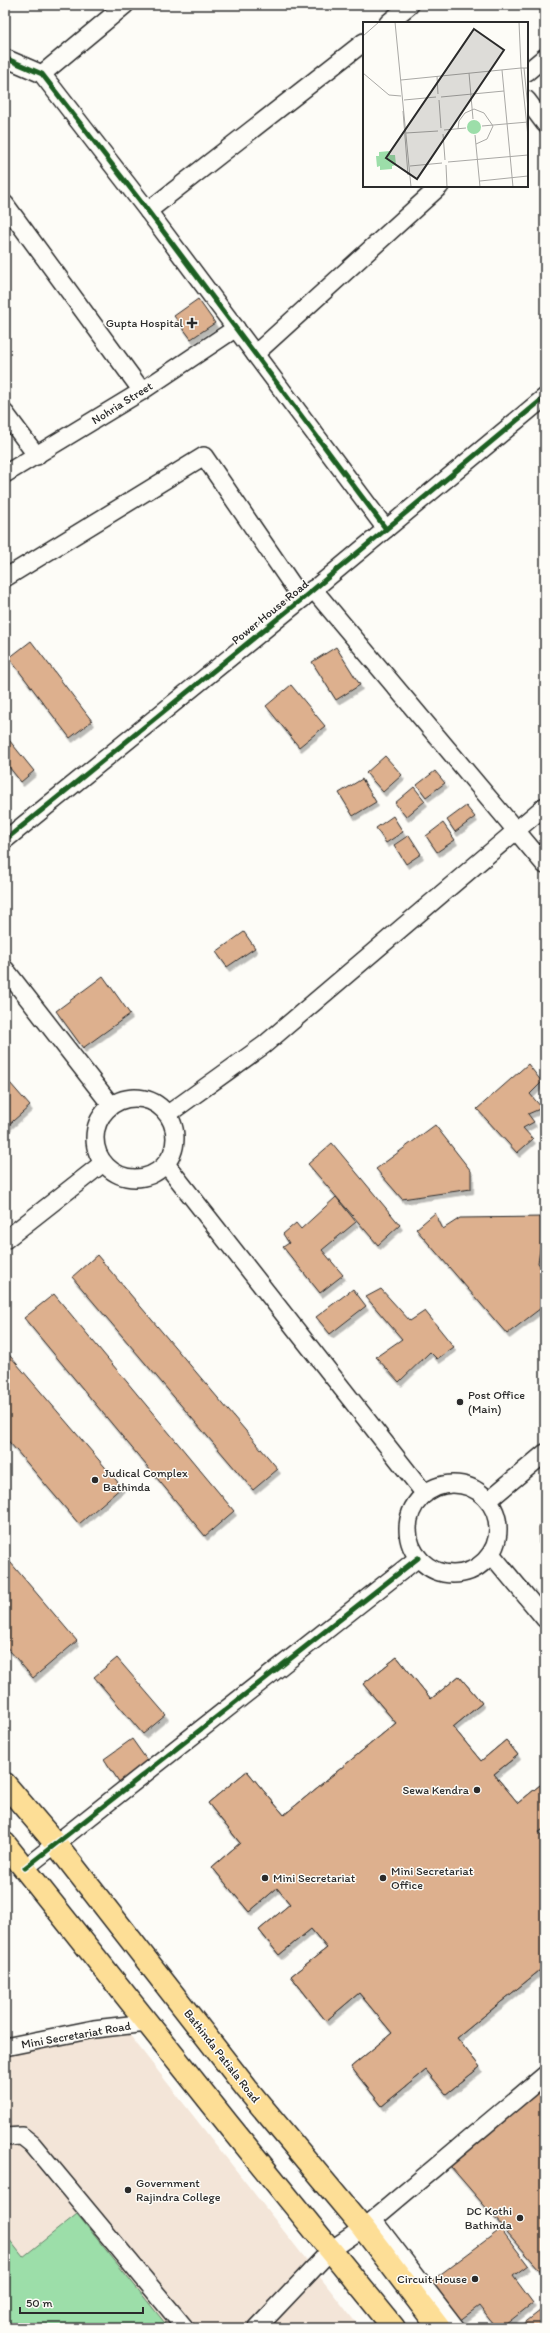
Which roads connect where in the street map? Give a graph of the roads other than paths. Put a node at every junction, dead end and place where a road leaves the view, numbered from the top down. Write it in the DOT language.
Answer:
graph roads {
  1 [pos="125,5"];
  2 [pos="410,5"];
  3 [pos="389,22"];
  4 [pos="363,43"];
  5 [pos="545,57"];
  6 [pos="5,58"];
  7 [pos="528,71"];
  8 [pos="42,74"];
  9 [pos="528,104"];
  10 [pos="545,124"];
  11 [pos="439,187"];
  12 [pos="5,204"];
  13 [pos="148,211"];
  14 [pos="236,328"];
  15 [pos="255,354"];
  16 [pos="142,391"];
  17 [pos="545,397"];
  18 [pos="5,413"];
  19 [pos="37,456"];
  20 [pos="5,474"];
  21 [pos="386,529"];
  22 [pos="5,578"];
  23 [pos="307,594"];
  24 [pos="545,806"];
  25 [pos="516,830"];
  26 [pos="5,840"];
  27 [pos="545,865"];
  28 [pos="5,969"];
  29 [pos="111,1105"];
  30 [pos="168,1114"];
  31 [pos="103,1163"];
  32 [pos="166,1164"];
  33 [pos="5,1240"];
  34 [pos="545,1453"];
  35 [pos="425,1494"];
  36 [pos="489,1500"];
  37 [pos="491,1554"];
  38 [pos="418,1558"];
  39 [pos="545,1618"];
  40 [pos="5,1784"];
  41 [pos="5,1844"];
  42 [pos="56,1844"];
  43 [pos="25,1868"];
  44 [pos="147,2023"];
  45 [pos="5,2047"];
  46 [pos="545,2075"];
  47 [pos="5,2137"];
  48 [pos="368,2224"];
  49 [pos="331,2250"];
  50 [pos="185,2328"];
  51 [pos="256,2328"];
  52 [pos="394,2328"];
  53 [pos="439,2328"];
  54 [pos="456,2328"];
  1 -- 8 [label="street"];
  2 -- 3 [label="street"];
  4 -- 13 [label="street"];
  5 -- 7 [label="street"];
  6 -- 8 [label="street"];
  8 -- 13 [label="street"];
  9 -- 10 [label="street"];
  11 -- 15 [label="street"];
  12 -- 16 [label="street"];
  13 -- 14 [label="street"];
  14 -- 15 [label="street"];
  14 -- 16 [label="street, Nohria Street"];
  15 -- 21 [label="street"];
  16 -- 19 [label="street, Nohria Street"];
  17 -- 21 [label="street, Power House Road"];
  18 -- 19 [label="street"];
  19 -- 20 [label="street, Nohria Street"];
  21 -- 23 [label="street, Power House Road"];
  22 -- 23 [label="street"];
  23 -- 25 [label="street"];
  23 -- 26 [label="street, Power House Road"];
  24 -- 25 [label="street"];
  25 -- 27 [label="street"];
  25 -- 30 [label="street"];
  28 -- 29 [label="street"];
  29 -- 30 [label="street"];
  29 -- 31 [label="street"];
  30 -- 32 [label="street"];
  31 -- 32 [label="street"];
  31 -- 33 [label="street"];
  32 -- 35 [label="street"];
  34 -- 36 [label="street"];
  35 -- 36 [label="street"];
  35 -- 38 [label="street"];
  36 -- 37 [label="street"];
  37 -- 38 [label="street"];
  37 -- 39 [label="street"];
  38 -- 42 [label="street"];
  40 -- 42 [label="highway, Bathinda Patiala Road"];
  41 -- 43 [label="highway"];
  42 -- 43 [label="street"];
  42 -- 48 [label="highway, Bathinda Patiala Road"];
  43 -- 44 [label="highway"];
  44 -- 45 [label="street, Mini Secretariat Road"];
  44 -- 49 [label="highway"];
  46 -- 48 [label="street"];
  47 -- 50 [label="street"];
  48 -- 49 [label="street"];
  48 -- 53 [label="highway, Bathinda Patiala Road"];
  48 -- 54 [label="street"];
  49 -- 51 [label="street"];
  49 -- 52 [label="highway"];
}
